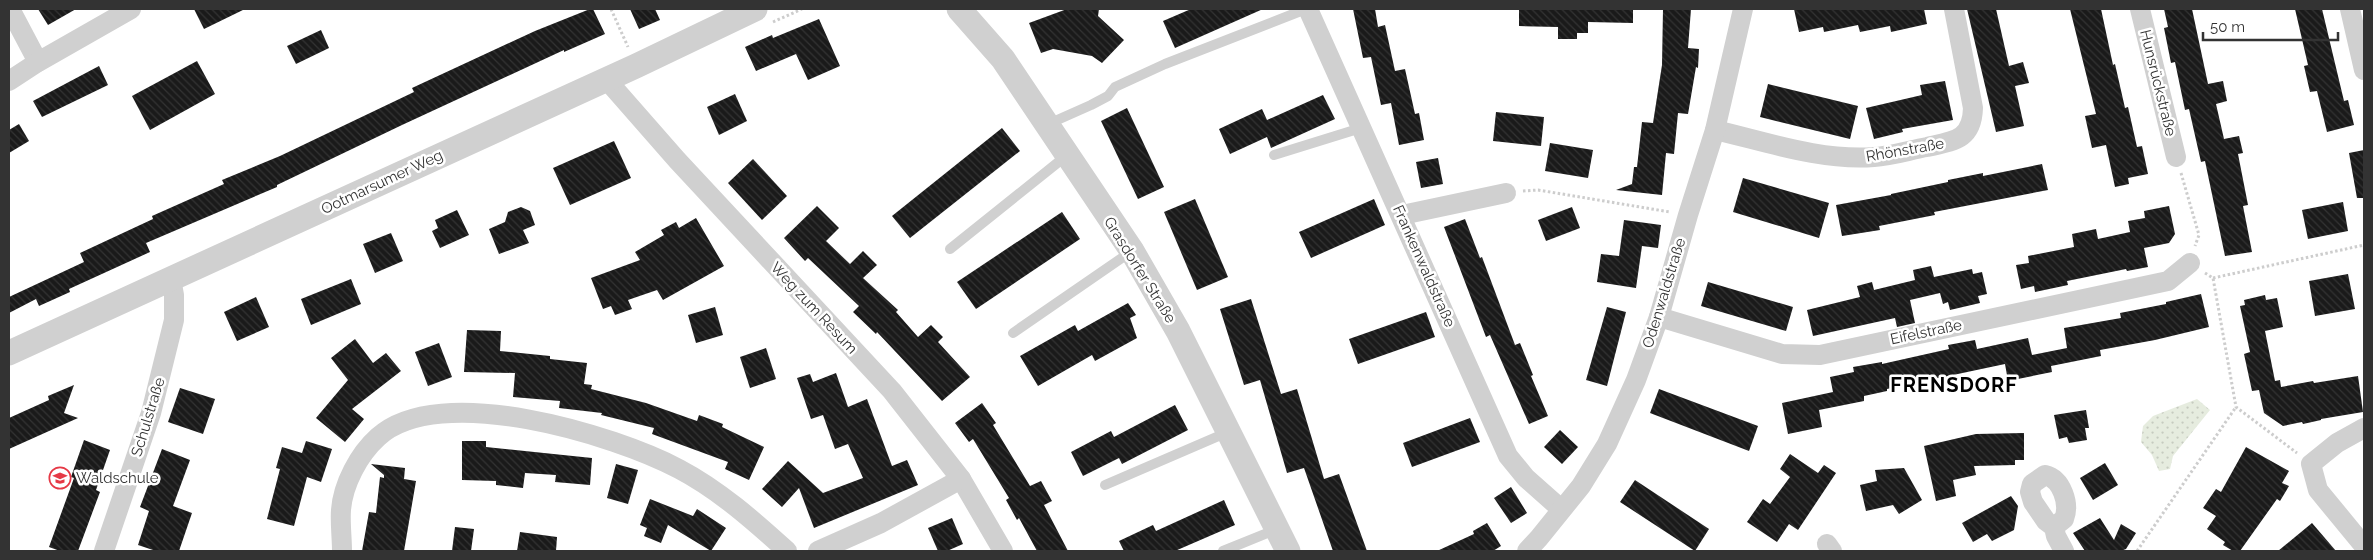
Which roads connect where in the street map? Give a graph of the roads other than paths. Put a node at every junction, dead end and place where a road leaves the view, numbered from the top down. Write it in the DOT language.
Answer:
graph roads {
  1 [pos="10,9"];
  2 [pos="131,9"];
  3 [pos="755,9"];
  4 [pos="960,9"];
  5 [pos="1307,9"];
  6 [pos="1743,9"];
  7 [pos="1954,9"];
  8 [pos="2140,9"];
  9 [pos="2350,9"];
  10 [pos="38,62"];
  11 [pos="2364,70"];
  12 [pos="606,79"];
  13 [pos="9,81"];
  14 [pos="1046,125"];
  15 [pos="1361,128"];
  16 [pos="1716,130"];
  17 [pos="1274,155"];
  18 [pos="1066,156"];
  19 [pos="2176,157"];
  20 [pos="1506,192"];
  21 [pos="1402,216"];
  22 [pos="950,249"];
  23 [pos="1132,251"];
  24 [pos="2190,263"];
  25 [pos="171,279"];
  26 [pos="1659,317"];
  27 [pos="1013,334"];
  28 [pos="9,353"];
  29 [pos="2364,428"];
  30 [pos="1228,432"];
  31 [pos="961,479"];
  32 [pos="1105,485"];
  33 [pos="1561,509"];
  34 [pos="2054,527"];
  35 [pos="1277,529"];
  36 [pos="2364,546"];
  37 [pos="104,551"];
  38 [pos="342,551"];
  39 [pos="787,551"];
  40 [pos="818,551"];
  41 [pos="1003,551"];
  42 [pos="1223,551"];
  43 [pos="1288,551"];
  44 [pos="1527,551"];
  45 [pos="2064,551"];
  1 -- 10 [label="street"];
  2 -- 10 [label="street"];
  3 -- 12 [label="street, Ootmarsumer Weg"];
  4 -- 14 [label="street, Grasdorfer Straße"];
  5 -- 14 [label="lane"];
  5 -- 15 [label="street, Frankenwaldstraße"];
  6 -- 16 [label="street, Odenwaldstraße"];
  7 -- 16 [label="street, Rhönstraße"];
  8 -- 19 [label="street, Hunsrückstraße"];
  9 -- 11 [label="street"];
  10 -- 13 [label="street"];
  12 -- 25 [label="street, Ootmarsumer Weg"];
  12 -- 31 [label="street, Weg zum Resum"];
  14 -- 18 [label="street, Grasdorfer Straße"];
  15 -- 17 [label="lane"];
  15 -- 21 [label="street, Frankenwaldstraße"];
  16 -- 26 [label="street, Odenwaldstraße"];
  18 -- 22 [label="lane"];
  18 -- 23 [label="street, Grasdorfer Straße"];
  20 -- 21 [label="street"];
  21 -- 33 [label="street, Frankenwaldstraße"];
  23 -- 27 [label="lane"];
  23 -- 30 [label="street, Grasdorfer Straße"];
  24 -- 26 [label="street, Eifelstraße"];
  25 -- 28 [label="street, Ootmarsumer Weg"];
  25 -- 37 [label="street, Schulstraße"];
  26 -- 33 [label="street, Odenwaldstraße"];
  29 -- 36 [label="street"];
  30 -- 32 [label="lane"];
  30 -- 35 [label="street, Grasdorfer Straße"];
  31 -- 40 [label="street"];
  31 -- 41 [label="street, Weg zum Resum"];
  33 -- 44 [label="street, Odenwaldstraße"];
  34 -- 45 [label="street"];
  35 -- 42 [label="lane"];
  35 -- 43 [label="street, Grasdorfer Straße"];
  38 -- 39 [label="street"];
}
